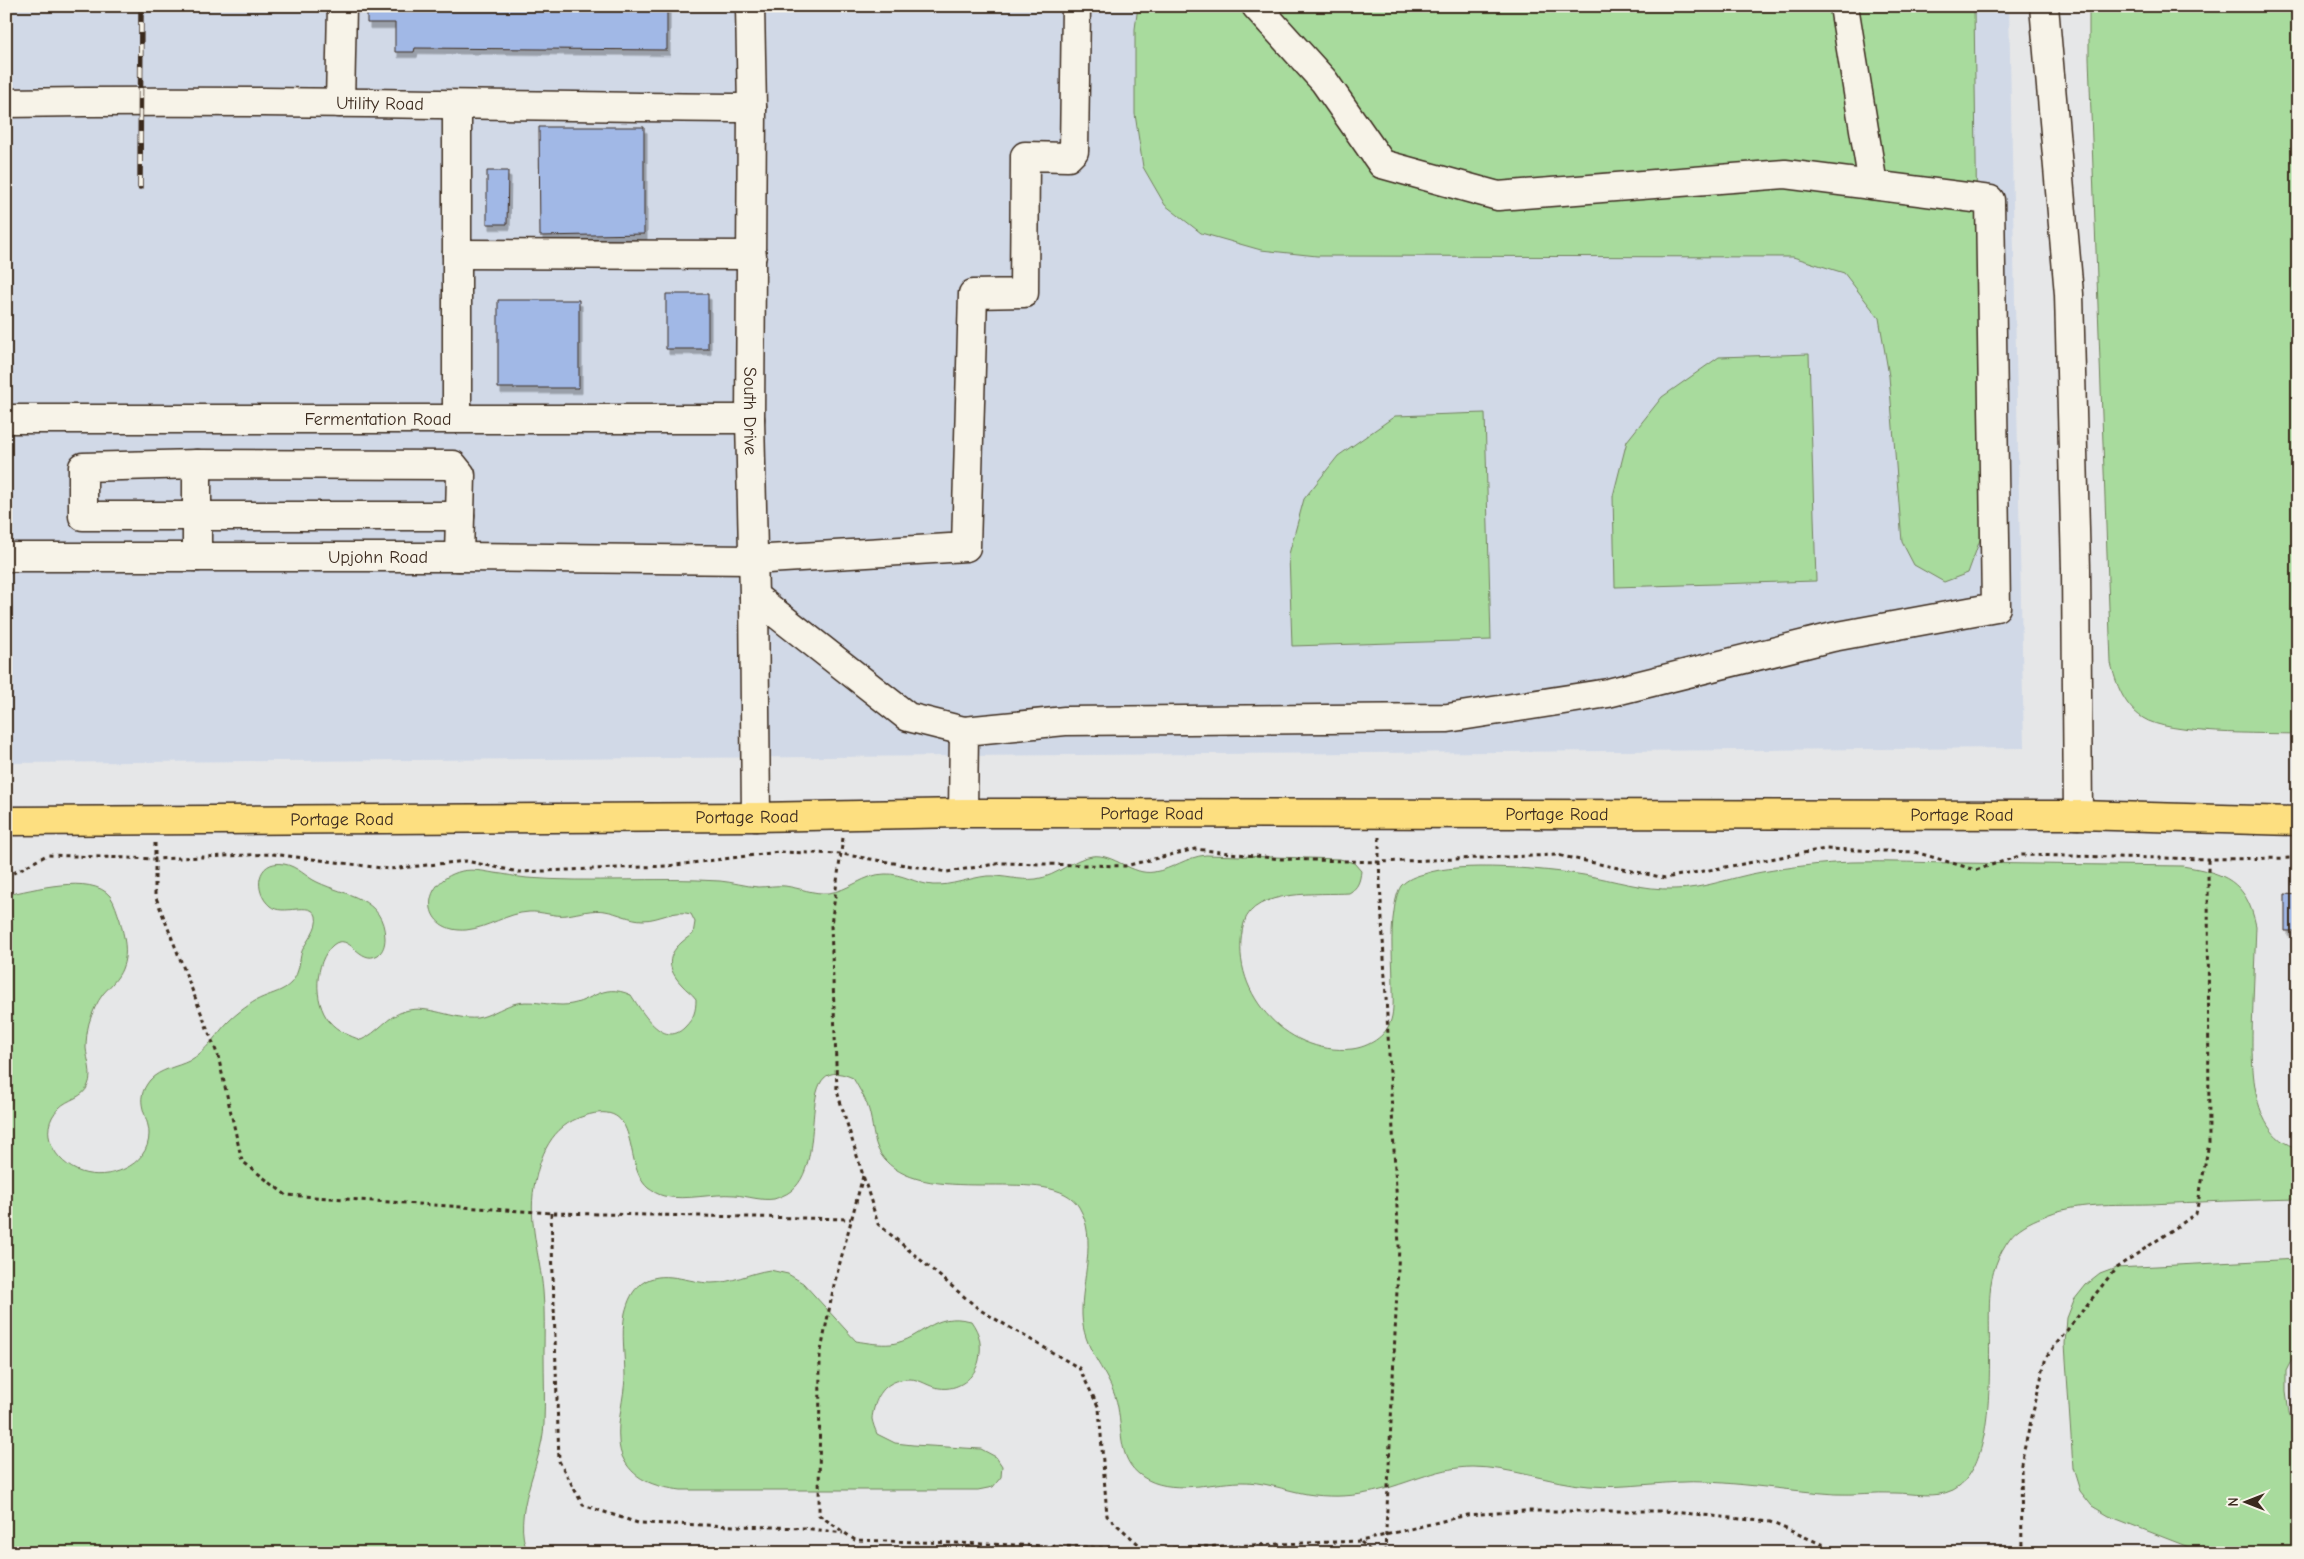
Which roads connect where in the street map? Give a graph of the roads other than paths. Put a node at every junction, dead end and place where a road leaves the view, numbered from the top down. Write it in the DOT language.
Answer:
graph roads {
  1 [pos="342,6"];
  2 [pos="750,6"];
  3 [pos="1076,6"];
  4 [pos="1256,6"];
  5 [pos="1844,6"];
  6 [pos="2044,6"];
  7 [pos="340,102"];
  8 [pos="6,104"];
  9 [pos="457,106"];
  10 [pos="752,108"];
  11 [pos="1873,185"];
  12 [pos="457,254"];
  13 [pos="752,255"];
  14 [pos="457,418"];
  15 [pos="6,419"];
  16 [pos="750,419"];
  17 [pos="197,464"];
  18 [pos="197,516"];
  19 [pos="460,516"];
  20 [pos="6,557"];
  21 [pos="197,557"];
  22 [pos="459,557"];
  23 [pos="752,560"];
  24 [pos="754,596"];
  25 [pos="964,732"];
  26 [pos="963,813"];
  27 [pos="2078,815"];
  28 [pos="756,816"];
  29 [pos="6,821"];
  30 [pos="2298,821"];
  1 -- 7 [label="street"];
  2 -- 10 [label="street, South Drive"];
  3 -- 23 [label="street, Upjohn Road"];
  4 -- 11 [label="street"];
  5 -- 11 [label="street"];
  6 -- 27 [label="street"];
  7 -- 8 [label="street, Utility Road"];
  7 -- 9 [label="street, Utility Road"];
  9 -- 10 [label="street, Utility Road"];
  9 -- 12 [label="street"];
  10 -- 13 [label="street, South Drive"];
  11 -- 25 [label="street"];
  12 -- 13 [label="street"];
  12 -- 14 [label="street"];
  13 -- 16 [label="street, South Drive"];
  14 -- 15 [label="street, Fermentation Road"];
  14 -- 16 [label="street, Fermentation Road"];
  16 -- 23 [label="street, South Drive"];
  17 -- 18 [label="street"];
  17 -- 18 [label="street"];
  17 -- 19 [label="street"];
  18 -- 19 [label="street"];
  18 -- 21 [label="street"];
  19 -- 22 [label="street"];
  20 -- 21 [label="street, Upjohn Road"];
  21 -- 22 [label="street, Upjohn Road"];
  22 -- 23 [label="street, Upjohn Road"];
  23 -- 24 [label="street, South Drive"];
  24 -- 25 [label="street"];
  24 -- 28 [label="street, South Drive"];
  25 -- 26 [label="street"];
  26 -- 27 [label="main road, Portage Road"];
  26 -- 28 [label="main road, Portage Road"];
  27 -- 30 [label="main road, Portage Road"];
  28 -- 29 [label="main road, Portage Road"];
}
